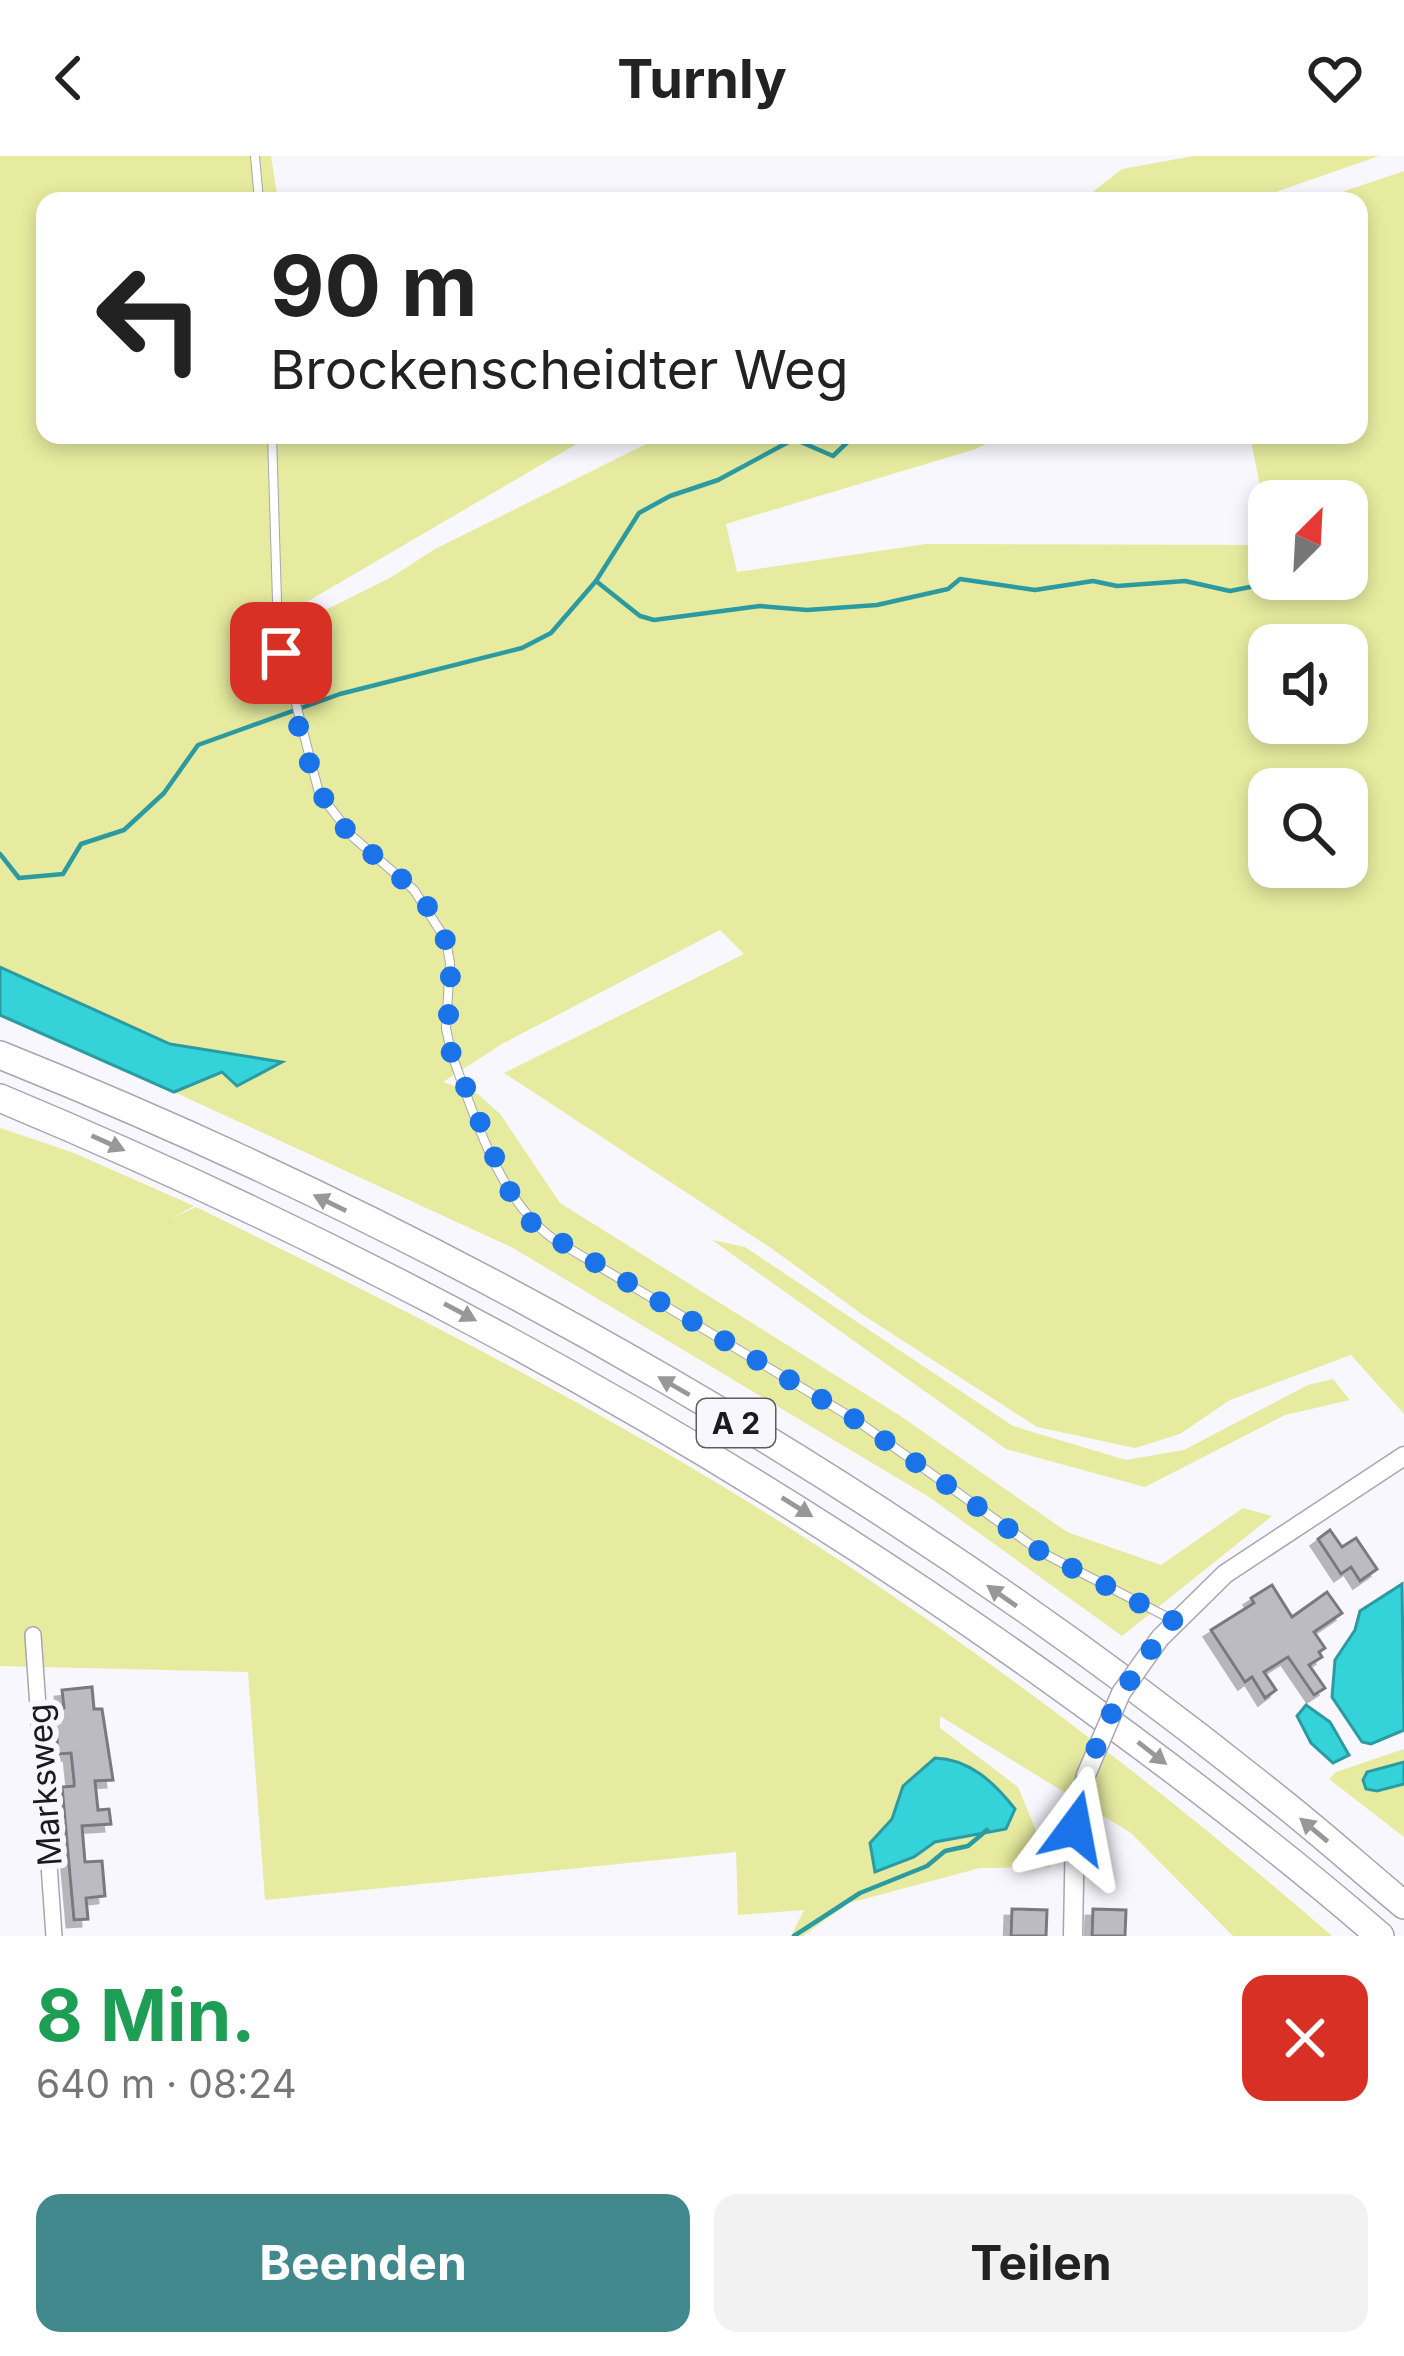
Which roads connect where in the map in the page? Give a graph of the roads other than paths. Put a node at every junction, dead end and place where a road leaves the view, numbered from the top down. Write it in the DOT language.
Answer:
graph roads {
  1 [pos="255,156"];
  2 [pos="258,192"];
  3 [pos="272,444"];
  4 [pos="0,1054"];
  5 [pos="0,1098"];
  6 [pos="1404,1456"];
  7 [pos="1174,1621"];
  8 [pos="33,1634"];
  9 [pos="1404,1905"];
  10 [pos="54,1936"];
  11 [pos="1073,1936"];
  12 [pos="1380,1936"];
  1 -- 2 [label="lane"];
  3 -- 7 [label="lane"];
  9 -- 4 [label="highway, A 2, one-way"];
  5 -- 12 [label="highway, A 2, one-way"];
  6 -- 7 [label="street"];
  7 -- 11 [label="street, bridge"];
  8 -- 10 [label="street, Marksweg"];
}
